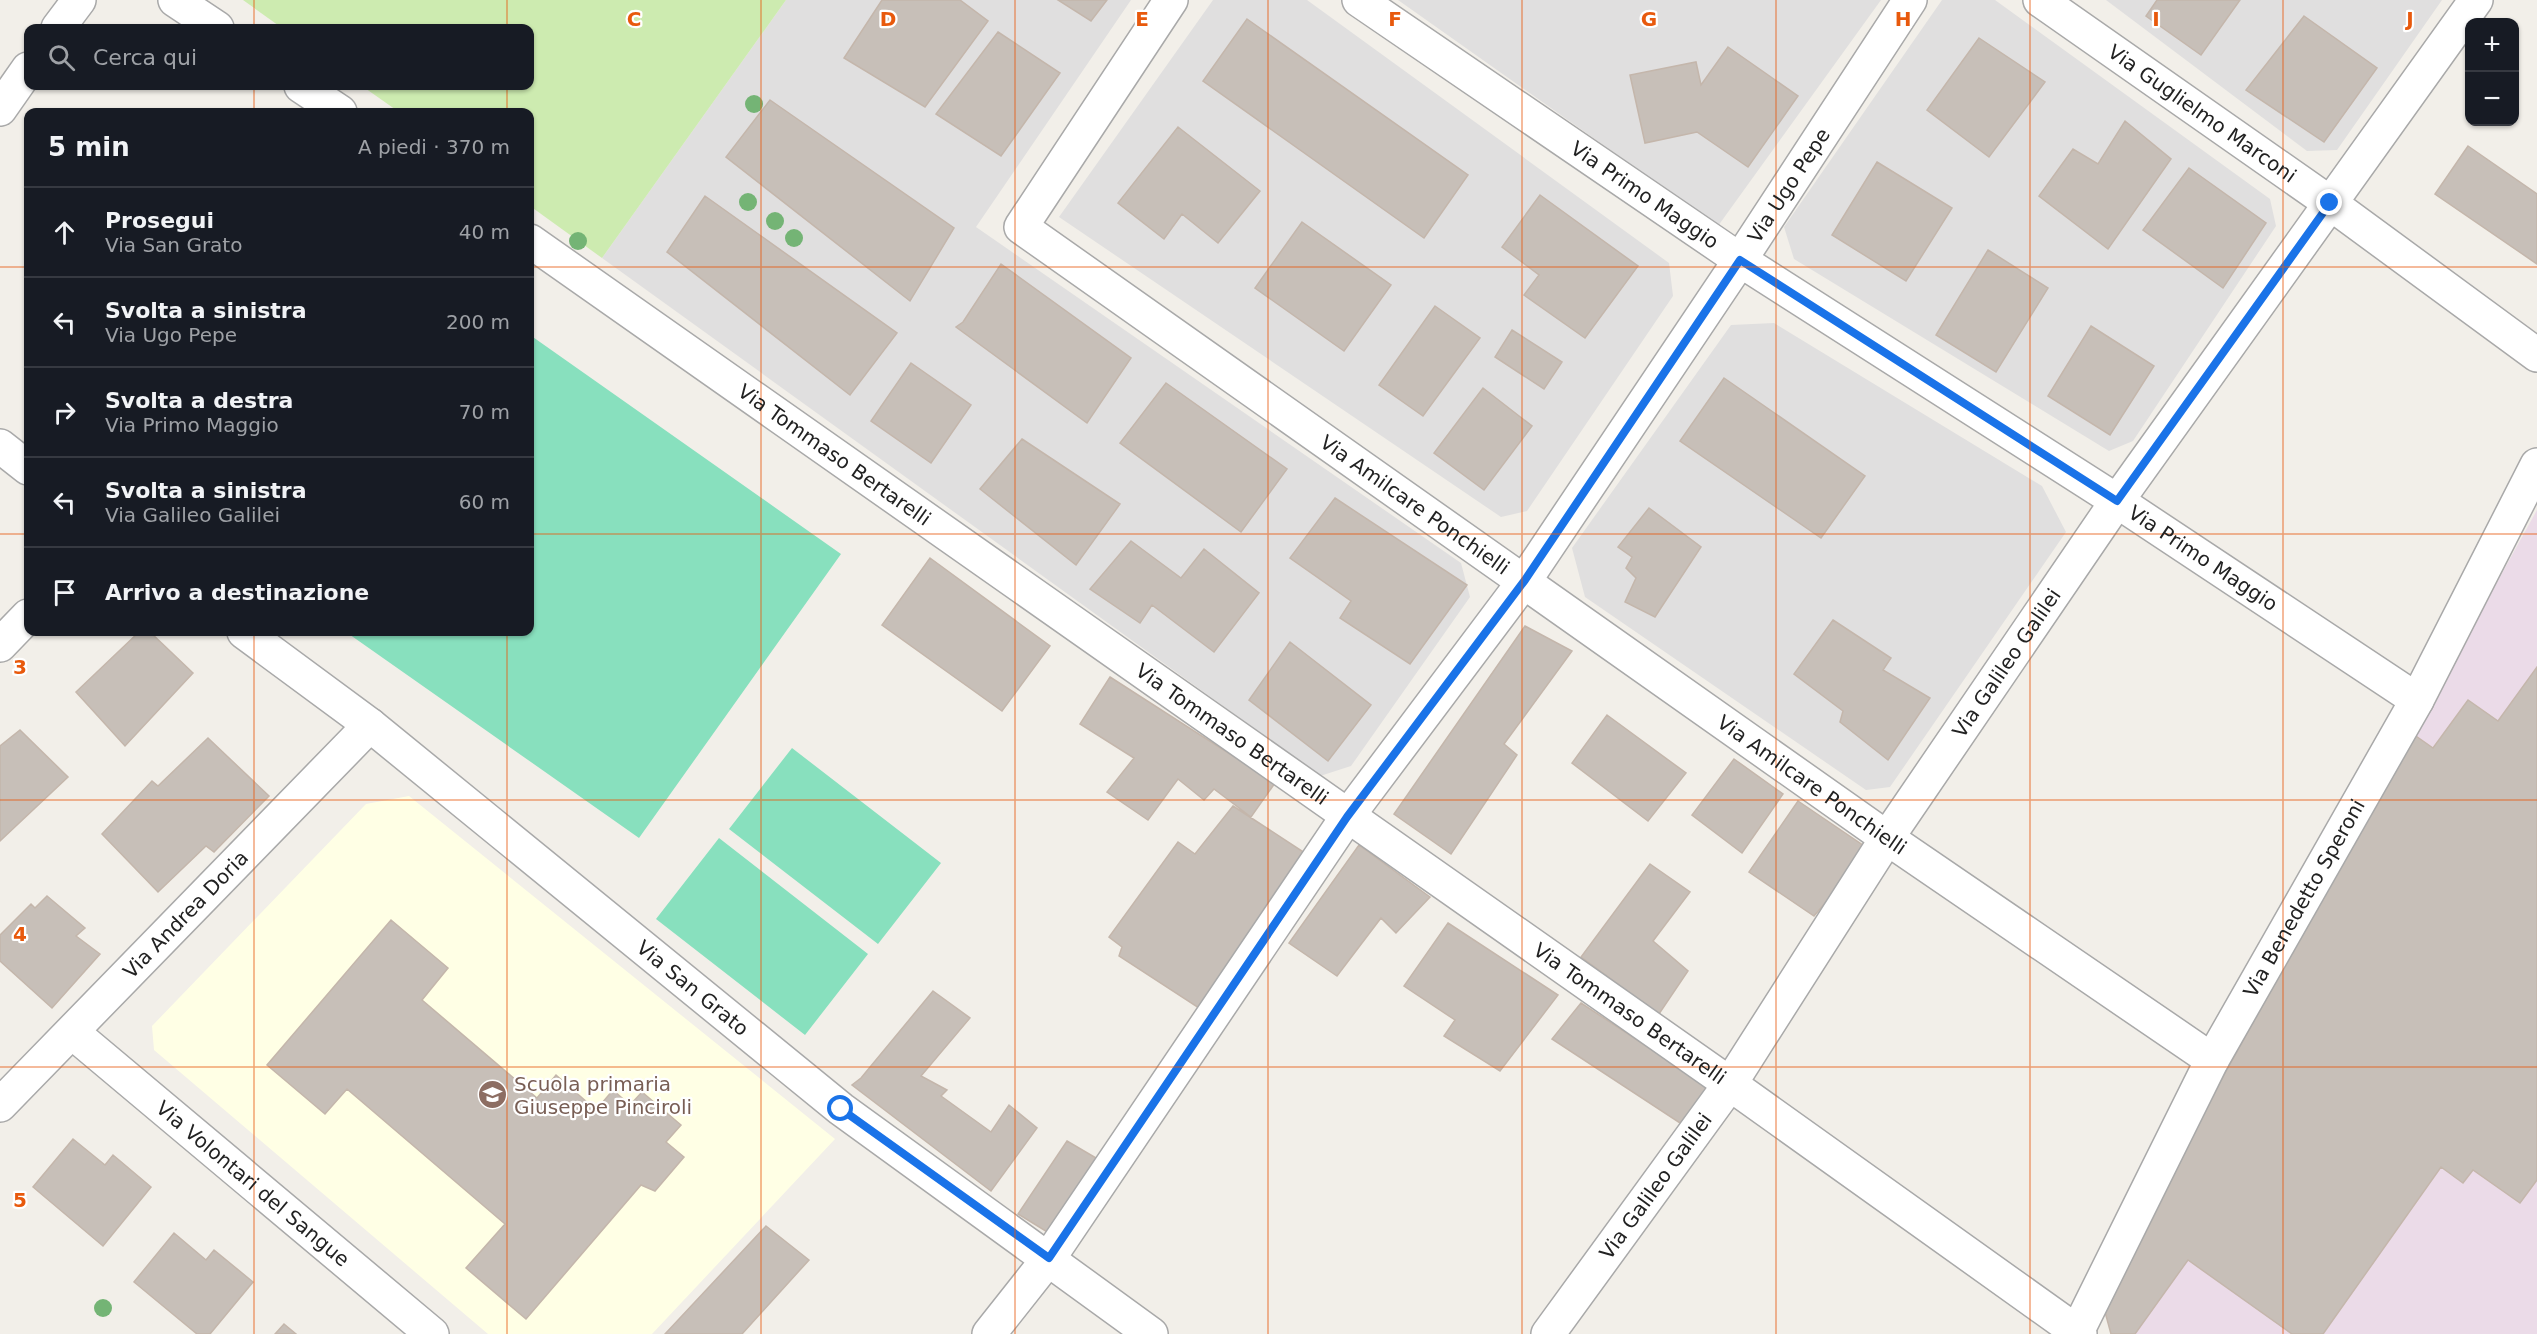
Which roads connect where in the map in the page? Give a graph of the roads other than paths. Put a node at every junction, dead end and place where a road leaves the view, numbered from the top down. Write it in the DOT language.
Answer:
graph roads {
  1 [pos="78,0"];
  2 [pos="175,0"];
  3 [pos="1171,0"];
  4 [pos="1359,0"];
  5 [pos="1910,0"];
  6 [pos="2040,0"];
  7 [pos="2476,0"];
  8 [pos="61,24"];
  9 [pos="211,24"];
  10 [pos="24,75"];
  11 [pos="307,90"];
  12 [pos="334,108"];
  13 [pos="0,109"];
  14 [pos="2330,203"];
  15 [pos="534,244"];
  16 [pos="1740,260"];
  17 [pos="2537,355"];
  18 [pos="0,446"];
  19 [pos="24,465"];
  20 [pos="2537,465"];
  21 [pos="2117,501"];
  22 [pos="1525,580"];
  23 [pos="24,620"];
  24 [pos="249,636"];
  25 [pos="0,645"];
  26 [pos="2417,700"];
  27 [pos="370,725"];
  28 [pos="1347,817"];
  29 [pos="1887,838"];
  30 [pos="72,1032"];
  31 [pos="2212,1060"];
  32 [pos="1730,1084"];
  33 [pos="0,1105"];
  34 [pos="1049,1258"];
  35 [pos="2078,1333"];
  36 [pos="432,1334"];
  37 [pos="989,1334"];
  38 [pos="1151,1334"];
  39 [pos="1548,1334"];
  1 -- 8 [label="street"];
  2 -- 9 [label="street"];
  3 -- 22 [label="street, Via Amilcare Ponchielli"];
  4 -- 16 [label="street, Via Primo Maggio"];
  5 -- 16 [label="street, Via Ugo Pepe"];
  6 -- 14 [label="street, Via Guglielmo Marconi"];
  7 -- 14 [label="street, Via Galileo Galilei"];
  10 -- 13 [label="street"];
  11 -- 12 [label="street"];
  14 -- 17 [label="street, Via Guglielmo Marconi"];
  14 -- 21 [label="street, Via Galileo Galilei"];
  15 -- 28 [label="street, Via Tommaso Bertarelli"];
  16 -- 21 [label="street, Via Primo Maggio"];
  16 -- 22 [label="street, Via Ugo Pepe"];
  18 -- 19 [label="street"];
  20 -- 26 [label="street, Via Benedetto Speroni"];
  21 -- 26 [label="street, Via Primo Maggio"];
  21 -- 29 [label="street, Via Galileo Galilei"];
  22 -- 28 [label="street, Via Ugo Pepe"];
  22 -- 29 [label="street, Via Amilcare Ponchielli"];
  23 -- 25 [label="street"];
  24 -- 27 [label="street, Via San Grato"];
  26 -- 31 [label="street, Via Benedetto Speroni"];
  27 -- 30 [label="street, Via Andrea Doria"];
  27 -- 34 [label="street, Via San Grato"];
  28 -- 32 [label="street, Via Tommaso Bertarelli"];
  28 -- 34 [label="street, Via Ugo Pepe"];
  29 -- 31 [label="street, Via Amilcare Ponchielli"];
  29 -- 32 [label="street, Via Galileo Galilei"];
  30 -- 33 [label="street, Via Andrea Doria"];
  30 -- 36 [label="street, Via Volontari del Sangue"];
  31 -- 35 [label="street, Via Benedetto Speroni"];
  32 -- 35 [label="street, Via Tommaso Bertarelli"];
  32 -- 39 [label="street, Via Galileo Galilei"];
  34 -- 37 [label="street, Via Ugo Pepe"];
  34 -- 38 [label="street, Via San Grato"];
}
